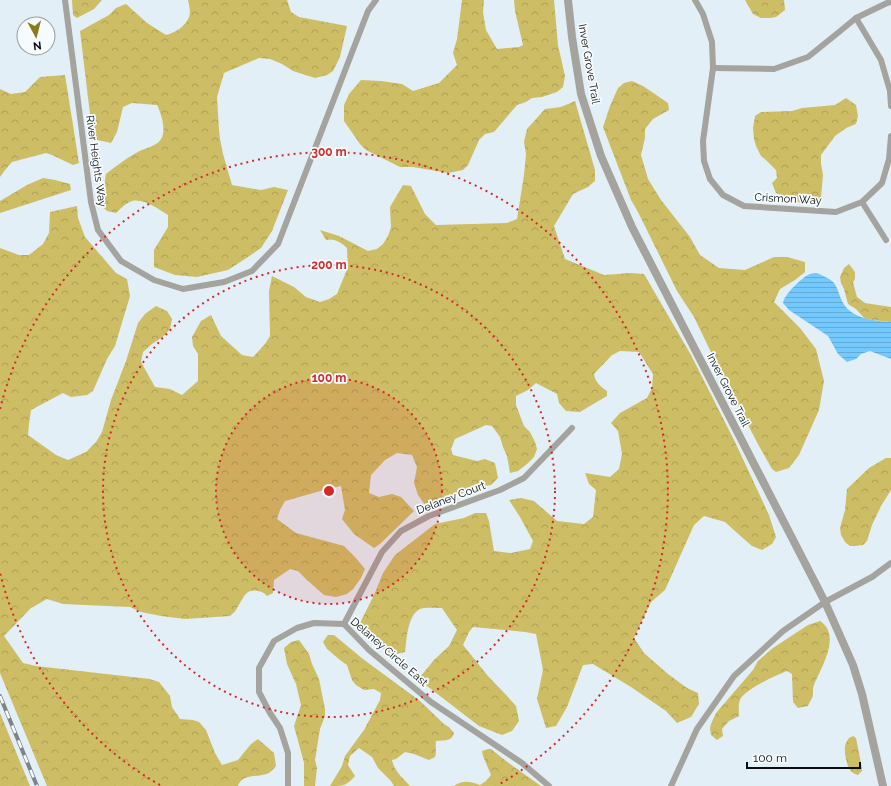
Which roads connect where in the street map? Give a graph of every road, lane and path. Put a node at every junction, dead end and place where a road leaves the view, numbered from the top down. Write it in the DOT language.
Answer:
graph roads {
  1 [pos="65,0"];
  2 [pos="376,0"];
  3 [pos="568,0"];
  4 [pos="695,0"];
  5 [pos="891,2"];
  6 [pos="856,18"];
  7 [pos="714,68"];
  8 [pos="891,106"];
  9 [pos="891,136"];
  10 [pos="862,202"];
  11 [pos="886,240"];
  12 [pos="572,428"];
  13 [pos="891,563"];
  14 [pos="825,602"];
  15 [pos="344,624"];
  16 [pos="288,786"];
  17 [pos="549,786"];
  18 [pos="671,786"];
  19 [pos="883,786"];
  1 -- 2 [label="street, River Heights Way"];
  3 -- 14 [label="street, Inver Grove Trail"];
  4 -- 7 [label="street, Crismon Way"];
  5 -- 6 [label="street"];
  6 -- 7 [label="street"];
  6 -- 8 [label="street"];
  7 -- 10 [label="street, Crismon Way"];
  9 -- 10 [label="street, Crismon Way"];
  10 -- 11 [label="street"];
  12 -- 15 [label="street, Delaney Court"];
  13 -- 14 [label="street"];
  14 -- 18 [label="street"];
  14 -- 19 [label="street, Inver Grove Trail"];
  15 -- 16 [label="street, Delaney Circle East"];
  15 -- 17 [label="street, Delaney Circle East"];
}
